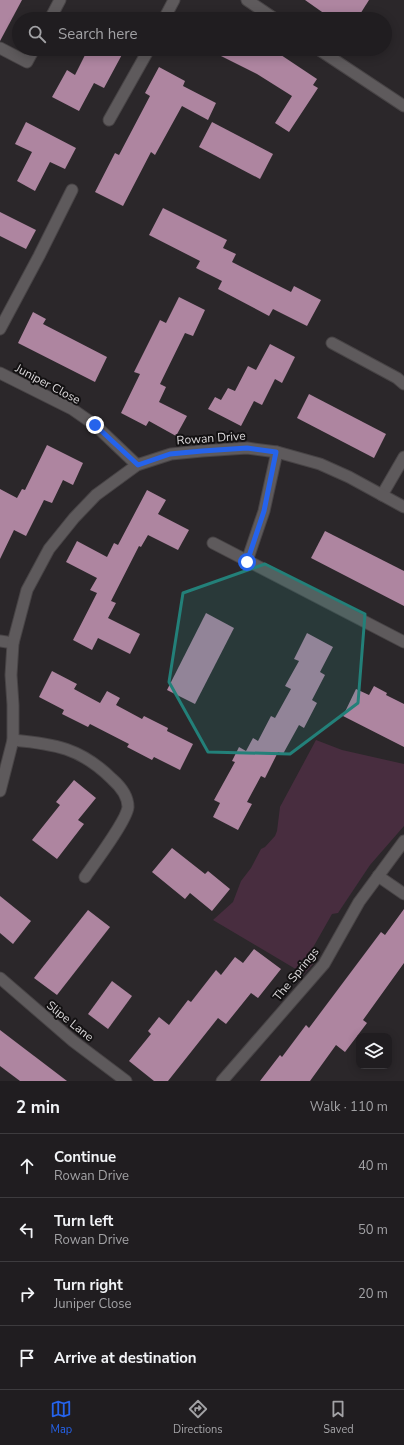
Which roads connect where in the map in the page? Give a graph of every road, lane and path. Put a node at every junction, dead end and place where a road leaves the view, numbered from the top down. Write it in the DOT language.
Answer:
graph roads {
  1 [pos="60,0"];
  2 [pos="174,0"];
  3 [pos="248,0"];
  4 [pos="54,12"];
  5 [pos="168,12"];
  6 [pos="265,12"];
  7 [pos="0,48"];
  8 [pos="12,54"];
  9 [pos="15,56"];
  10 [pos="30,56"];
  11 [pos="145,56"];
  12 [pos="329,56"];
  13 [pos="404,106"];
  14 [pos="109,120"];
  15 [pos="72,190"];
  16 [pos="0,329"];
  17 [pos="332,343"];
  18 [pos="0,373"];
  19 [pos="404,384"];
  20 [pos="276,452"];
  21 [pos="404,457"];
  22 [pos="138,465"];
  23 [pos="382,495"];
  24 [pos="404,507"];
  25 [pos="213,543"];
  26 [pos="247,562"];
  27 [pos="0,641"];
  28 [pos="404,642"];
  29 [pos="13,643"];
  30 [pos="13,740"];
  31 [pos="0,790"];
  32 [pos="404,841"];
  33 [pos="378,876"];
  34 [pos="85,877"];
  35 [pos="404,894"];
  36 [pos="0,978"];
  37 [pos="126,1081"];
  38 [pos="222,1081"];
  1 -- 4 [label="street"];
  2 -- 5 [label="street"];
  3 -- 6 [label="street"];
  7 -- 8 [label="street"];
  9 -- 10 [label="street"];
  11 -- 14 [label="street"];
  12 -- 13 [label="street"];
  15 -- 16 [label="street"];
  17 -- 19 [label="street"];
  18 -- 22 [label="street, Juniper Close"];
  20 -- 22 [label="street, Rowan Drive"];
  20 -- 23 [label="street, Rowan Drive"];
  20 -- 26 [label="street"];
  21 -- 23 [label="street"];
  22 -- 29 [label="street, Rowan Drive"];
  23 -- 24 [label="street, Rowan Drive"];
  25 -- 26 [label="street"];
  26 -- 28 [label="street"];
  27 -- 29 [label="street"];
  29 -- 30 [label="street, Rowan Drive"];
  30 -- 31 [label="street, Rowan Drive"];
  30 -- 34 [label="street"];
  32 -- 33 [label="street, The Springs"];
  33 -- 35 [label="street"];
  33 -- 38 [label="street, The Springs"];
  36 -- 37 [label="street, Slipe Lane"];
}
